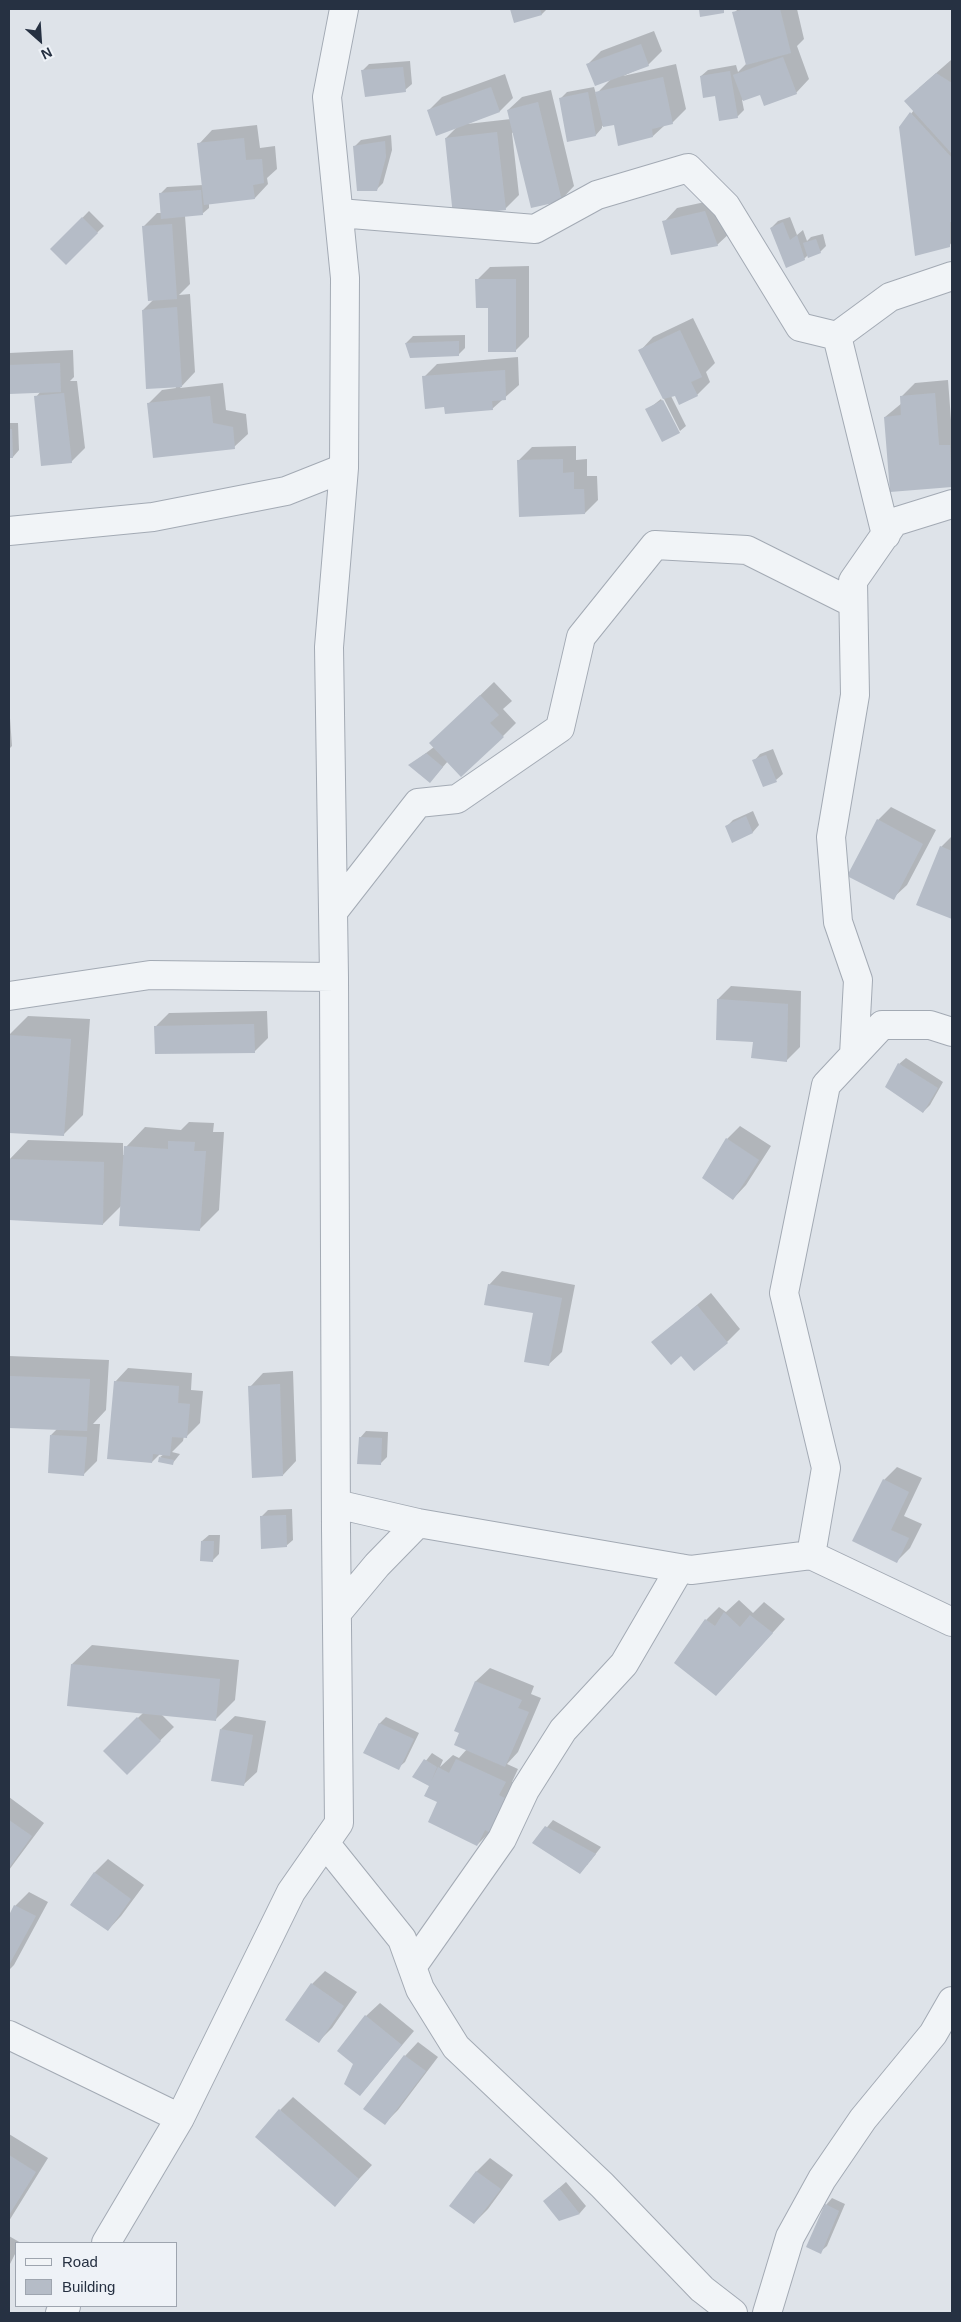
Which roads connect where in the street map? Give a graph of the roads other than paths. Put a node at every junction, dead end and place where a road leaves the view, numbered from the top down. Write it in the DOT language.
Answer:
graph roads {
  1 [pos="344,9"];
  2 [pos="339,213"];
  3 [pos="952,276"];
  4 [pos="837,336"];
  5 [pos="344,468"];
  6 [pos="952,504"];
  7 [pos="9,532"];
  8 [pos="886,535"];
  9 [pos="854,603"];
  10 [pos="333,912"];
  11 [pos="334,977"];
  12 [pos="9,996"];
  13 [pos="952,1032"];
  14 [pos="854,1055"];
  15 [pos="336,1504"];
  16 [pos="418,1523"];
  17 [pos="811,1555"];
  18 [pos="680,1568"];
  19 [pos="337,1613"];
  20 [pos="952,1622"];
  21 [pos="325,1844"];
  22 [pos="412,1967"];
  23 [pos="952,2001"];
  24 [pos="9,2035"];
  25 [pos="180,2118"];
  26 [pos="107,2242"];
  27 [pos="733,2313"];
  28 [pos="767,2313"];
  1 -- 2 [label="street"];
  2 -- 4 [label="street"];
  2 -- 5 [label="street"];
  3 -- 4 [label="street"];
  4 -- 8 [label="street"];
  5 -- 7 [label="street"];
  5 -- 10 [label="street"];
  6 -- 8 [label="street"];
  8 -- 9 [label="street"];
  9 -- 10 [label="street"];
  9 -- 14 [label="street"];
  10 -- 11 [label="street"];
  11 -- 12 [label="street"];
  11 -- 15 [label="street"];
  13 -- 14 [label="street"];
  14 -- 17 [label="street"];
  15 -- 16 [label="street"];
  15 -- 19 [label="street"];
  16 -- 18 [label="street"];
  16 -- 19 [label="street"];
  17 -- 18 [label="street"];
  17 -- 20 [label="street"];
  18 -- 22 [label="street"];
  19 -- 21 [label="street"];
  21 -- 22 [label="street"];
  21 -- 25 [label="street"];
  22 -- 27 [label="street"];
  23 -- 28 [label="street"];
  24 -- 25 [label="street"];
  25 -- 26 [label="street"];
}
